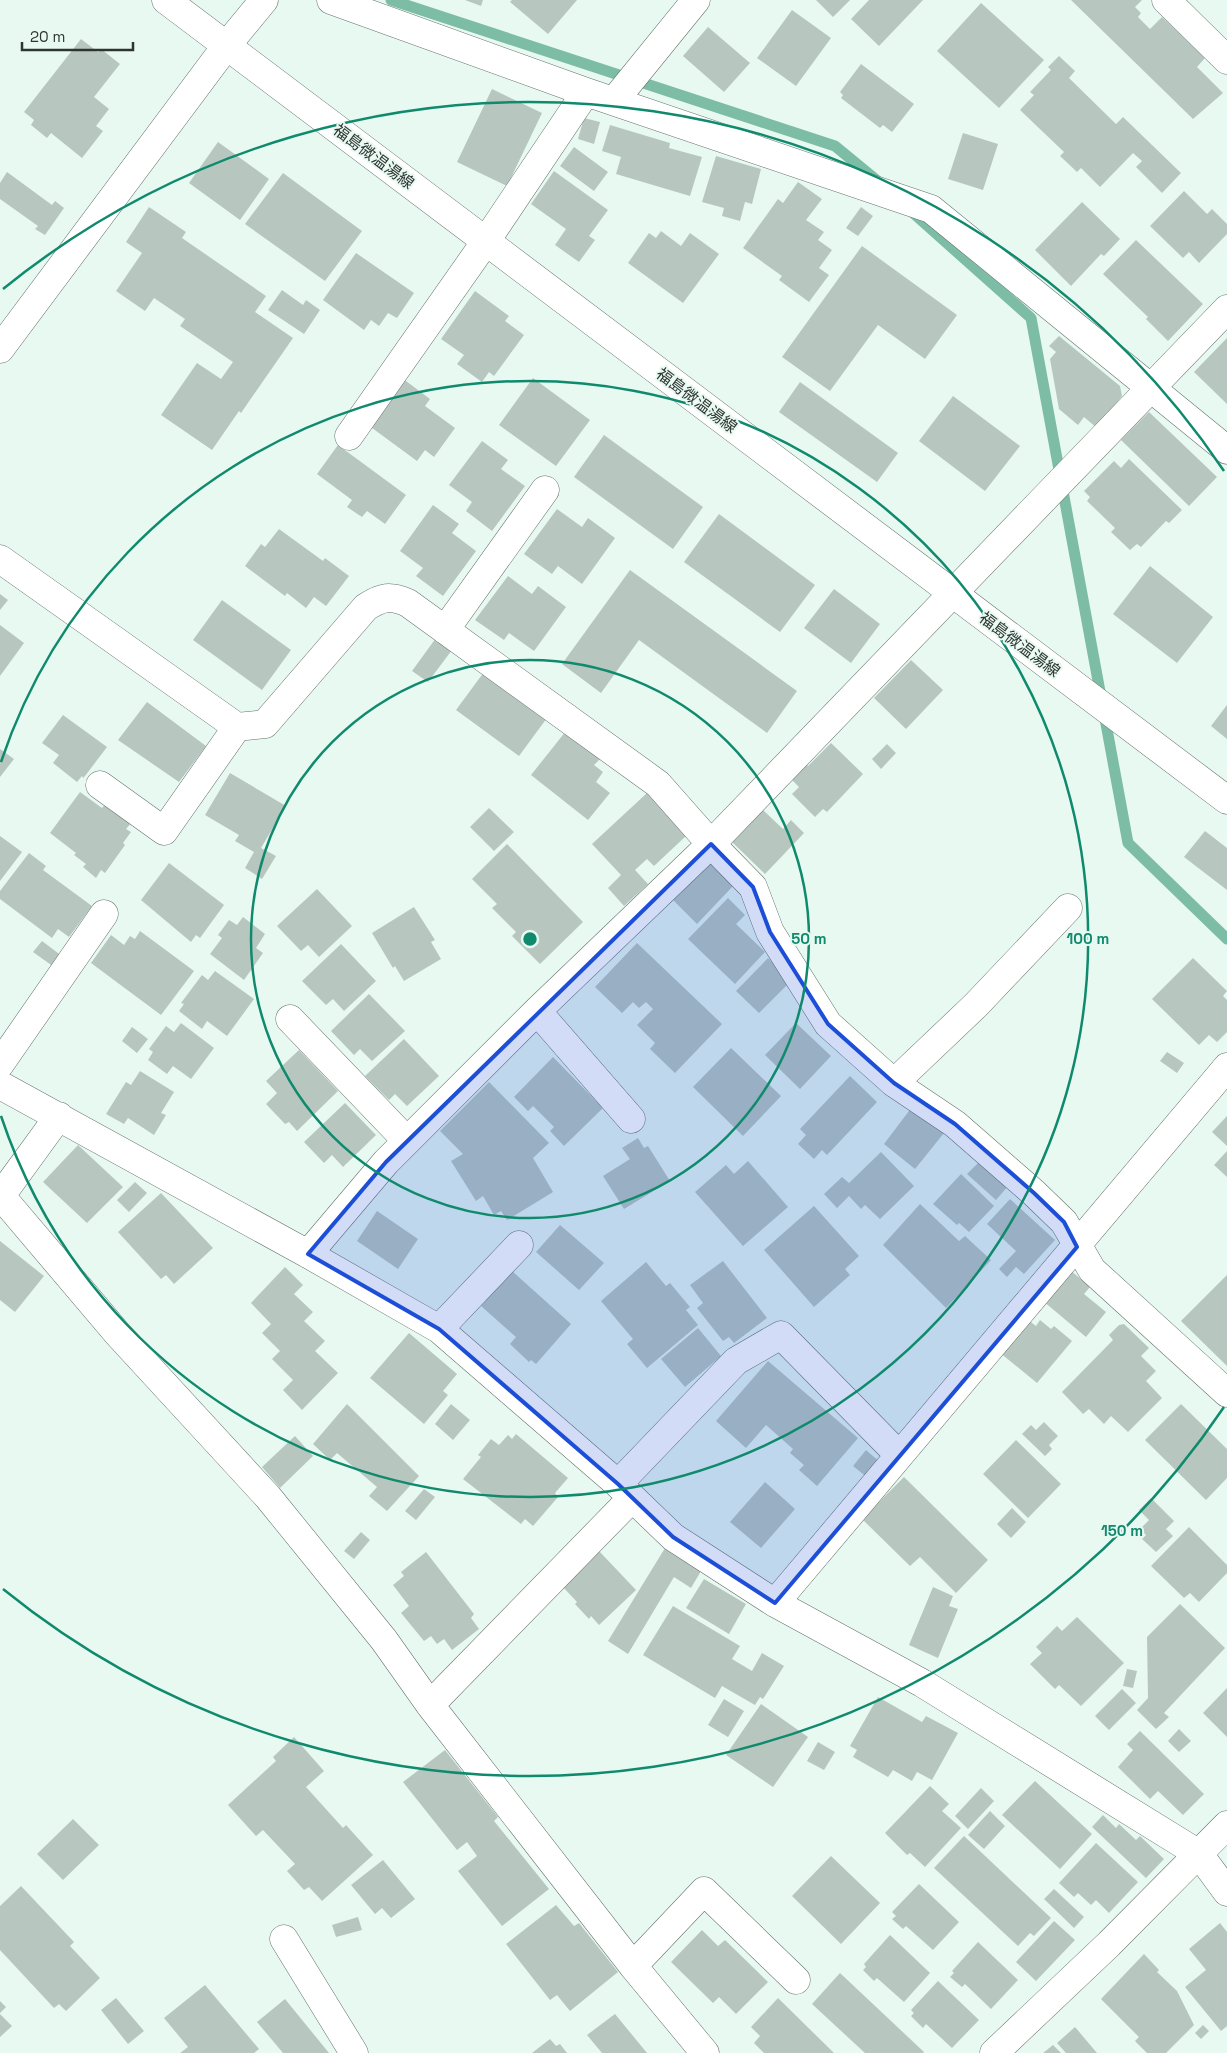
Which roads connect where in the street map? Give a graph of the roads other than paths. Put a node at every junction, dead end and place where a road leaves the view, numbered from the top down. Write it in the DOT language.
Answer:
graph roads {
  1 [pos="166,0"];
  2 [pos="264,0"];
  3 [pos="331,0"];
  4 [pos="696,0"];
  5 [pos="1166,0"];
  6 [pos="227,45"];
  7 [pos="1227,60"];
  8 [pos="586,92"];
  9 [pos="614,101"];
  10 [pos="486,241"];
  11 [pos="1227,309"];
  12 [pos="0,348"];
  13 [pos="1148,388"];
  14 [pos="349,436"];
  15 [pos="1227,450"];
  16 [pos="545,490"];
  17 [pos="0,560"];
  18 [pos="953,595"];
  19 [pos="445,630"];
  20 [pos="237,727"];
  21 [pos="100,785"];
  22 [pos="1227,800"];
  23 [pos="711,844"];
  24 [pos="1068,908"];
  25 [pos="104,914"];
  26 [pos="536,1011"];
  27 [pos="290,1019"];
  28 [pos="0,1064"];
  29 [pos="1227,1068"];
  30 [pos="894,1083"];
  31 [pos="0,1085"];
  32 [pos="58,1116"];
  33 [pos="631,1119"];
  34 [pos="407,1141"];
  35 [pos="0,1197"];
  36 [pos="519,1245"];
  37 [pos="1077,1247"];
  38 [pos="308,1254"];
  39 [pos="439,1329"];
  40 [pos="1227,1393"];
  41 [pos="899,1455"];
  42 [pos="625,1491"];
  43 [pos="774,1603"];
  44 [pos="430,1705"];
  45 [pos="1227,1825"];
  46 [pos="1199,1854"];
  47 [pos="1227,1892"];
  48 [pos="284,1939"];
  49 [pos="633,1966"];
  50 [pos="796,1980"];
  51 [pos="354,2053"];
  52 [pos="705,2053"];
  53 [pos="994,2053"];
  1 -- 6 [label="street, 福島微温湯線"];
  2 -- 6 [label="street"];
  3 -- 8 [label="street"];
  4 -- 9 [label="street"];
  5 -- 7 [label="street"];
  6 -- 10 [label="street, 福島微温湯線"];
  6 -- 12 [label="street"];
  8 -- 9 [label="street"];
  8 -- 10 [label="street"];
  9 -- 13 [label="street"];
  10 -- 14 [label="street"];
  10 -- 18 [label="street, 福島微温湯線"];
  11 -- 13 [label="street"];
  13 -- 15 [label="street"];
  13 -- 18 [label="street"];
  16 -- 19 [label="street"];
  17 -- 20 [label="street"];
  18 -- 22 [label="street, 福島微温湯線"];
  18 -- 23 [label="street"];
  19 -- 20 [label="street"];
  19 -- 23 [label="street"];
  20 -- 21 [label="street"];
  23 -- 26 [label="street"];
  23 -- 30 [label="street"];
  24 -- 30 [label="street"];
  25 -- 28 [label="street"];
  26 -- 33 [label="street"];
  26 -- 34 [label="street"];
  27 -- 34 [label="street"];
  29 -- 37 [label="street"];
  30 -- 37 [label="street"];
  31 -- 32 [label="street"];
  32 -- 35 [label="street"];
  32 -- 38 [label="street"];
  34 -- 38 [label="street"];
  35 -- 44 [label="street"];
  36 -- 39 [label="street"];
  37 -- 40 [label="street"];
  37 -- 41 [label="street"];
  38 -- 39 [label="street"];
  39 -- 42 [label="street"];
  41 -- 42 [label="street"];
  41 -- 43 [label="street"];
  42 -- 43 [label="street"];
  42 -- 44 [label="street"];
  43 -- 46 [label="street"];
  44 -- 49 [label="street"];
  45 -- 46 [label="street"];
  46 -- 47 [label="street"];
  46 -- 53 [label="street"];
  48 -- 51 [label="street"];
  49 -- 50 [label="street"];
  49 -- 52 [label="street"];
}
